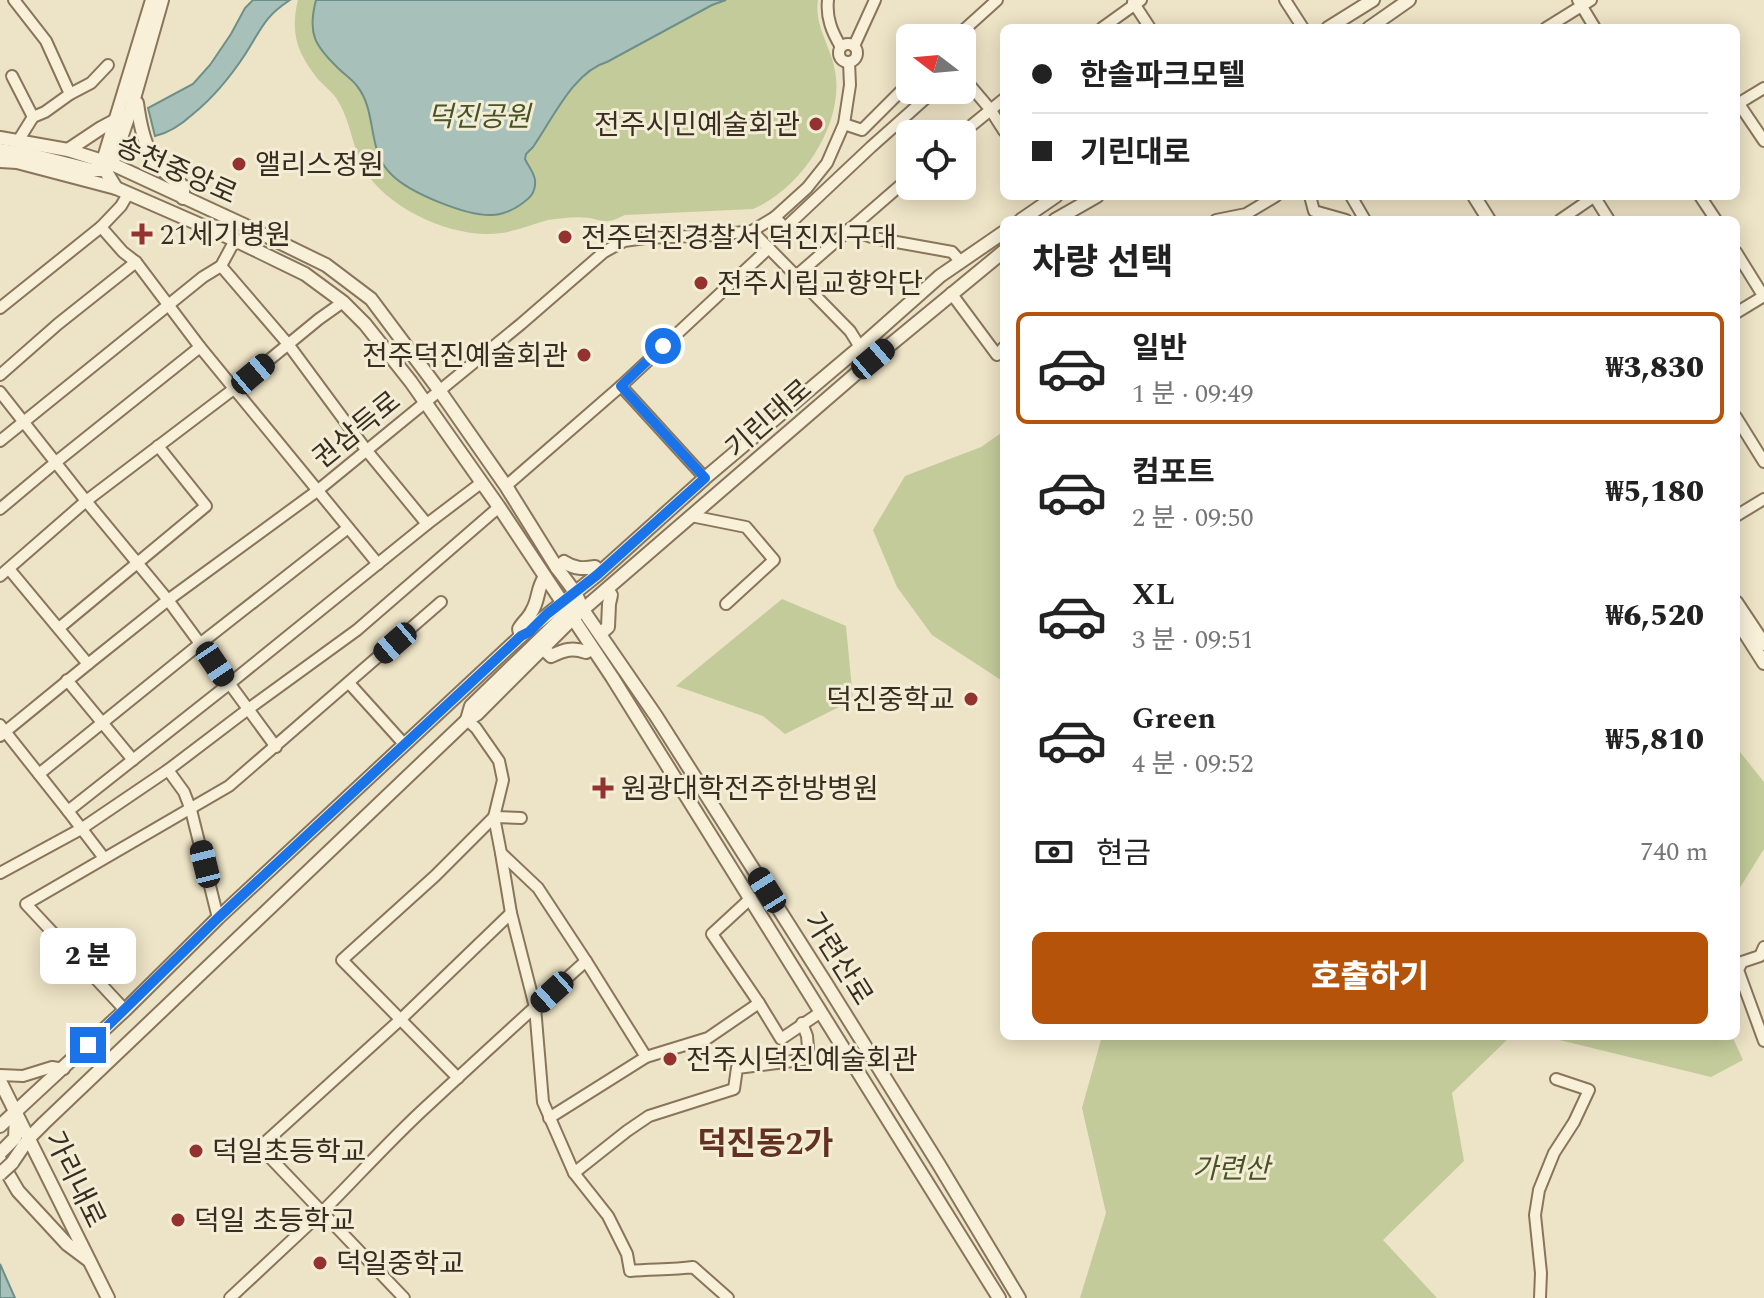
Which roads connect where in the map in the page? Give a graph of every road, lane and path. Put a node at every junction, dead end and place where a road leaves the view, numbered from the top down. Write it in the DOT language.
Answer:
graph roads {
  1 [pos="14,0"];
  2 [pos="153,0"];
  3 [pos="828,0"];
  4 [pos="875,0"];
  5 [pos="997,0"];
  6 [pos="1285,0"];
  7 [pos="1372,0"];
  8 [pos="1409,0"];
  9 [pos="1136,1"];
  10 [pos="1584,2"];
  11 [pos="1359,8"];
  12 [pos="970,24"];
  13 [pos="1107,24"];
  14 [pos="1148,24"];
  15 [pos="1300,24"];
  16 [pos="1334,24"];
  17 [pos="1366,24"];
  18 [pos="1368,24"];
  19 [pos="1372,24"];
  20 [pos="1552,24"];
  21 [pos="1593,24"];
  22 [pos="854,46"];
  23 [pos="841,47"];
  24 [pos="849,62"];
  25 [pos="108,65"];
  26 [pos="12,76"];
  27 [pos="1764,88"];
  28 [pos="976,92"];
  29 [pos="70,94"];
  30 [pos="896,96"];
  31 [pos="133,101"];
  32 [pos="1000,102"];
  33 [pos="1740,103"];
  34 [pos="919,104"];
  35 [pos="990,109"];
  36 [pos="1740,109"];
  37 [pos="33,117"];
  38 [pos="116,120"];
  39 [pos="976,121"];
  40 [pos="844,124"];
  41 [pos="1000,125"];
  42 [pos="862,130"];
  43 [pos="0,138"];
  44 [pos="18,141"];
  45 [pos="1764,141"];
  46 [pos="871,147"];
  47 [pos="0,150"];
  48 [pos="68,150"];
  49 [pos="0,161"];
  50 [pos="107,165"];
  51 [pos="896,189"];
  52 [pos="122,191"];
  53 [pos="183,198"];
  54 [pos="1047,200"];
  55 [pos="1090,200"];
  56 [pos="1269,200"];
  57 [pos="1311,200"];
  58 [pos="1588,200"];
  59 [pos="1026,216"];
  60 [pos="1062,216"];
  61 [pos="1240,216"];
  62 [pos="1332,216"];
  63 [pos="1566,216"];
  64 [pos="775,217"];
  65 [pos="101,227"];
  66 [pos="849,229"];
  67 [pos="752,231"];
  68 [pos="1000,235"];
  69 [pos="235,240"];
  70 [pos="769,248"];
  71 [pos="1000,254"];
  72 [pos="1740,258"];
  73 [pos="960,261"];
  74 [pos="136,262"];
  75 [pos="221,266"];
  76 [pos="796,276"];
  77 [pos="951,293"];
  78 [pos="1764,296"];
  79 [pos="343,302"];
  80 [pos="169,305"];
  81 [pos="0,308"];
  82 [pos="1740,311"];
  83 [pos="288,344"];
  84 [pos="200,347"];
  85 [pos="860,347"];
  86 [pos="1000,352"];
  87 [pos="873,359"];
  88 [pos="0,375"];
  89 [pos="621,386"];
  90 [pos="235,388"];
  91 [pos="439,390"];
  92 [pos="0,392"];
  93 [pos="425,403"];
  94 [pos="23,422"];
  95 [pos="1740,423"];
  96 [pos="0,441"];
  97 [pos="158,446"];
  98 [pos="367,451"];
  99 [pos="56,462"];
  100 [pos="1764,462"];
  101 [pos="705,478"];
  102 [pos="481,483"];
  103 [pos="506,486"];
  104 [pos="317,491"];
  105 [pos="1764,499"];
  106 [pos="86,501"];
  107 [pos="499,507"];
  108 [pos="0,509"];
  109 [pos="1740,514"];
  110 [pos="691,516"];
  111 [pos="507,520"];
  112 [pos="427,524"];
  113 [pos="348,528"];
  114 [pos="137,564"];
  115 [pos="378,564"];
  116 [pos="557,568"];
  117 [pos="5,572"];
  118 [pos="600,572"];
  119 [pos="545,577"];
  120 [pos="607,590"];
  121 [pos="168,600"];
  122 [pos="441,602"];
  123 [pos="726,604"];
  124 [pos="571,605"];
  125 [pos="1740,608"];
  126 [pos="1740,625"];
  127 [pos="59,628"];
  128 [pos="600,634"];
  129 [pos="521,636"];
  130 [pos="201,643"];
  131 [pos="1764,644"];
  132 [pos="544,649"];
  133 [pos="592,649"];
  134 [pos="1764,663"];
  135 [pos="88,664"];
  136 [pos="67,680"];
  137 [pos="349,683"];
  138 [pos="229,684"];
  139 [pos="247,710"];
  140 [pos="467,720"];
  141 [pos="102,723"];
  142 [pos="2,731"];
  143 [pos="404,744"];
  144 [pos="276,747"];
  145 [pos="133,760"];
  146 [pos="168,770"];
  147 [pos="39,774"];
  148 [pos="191,810"];
  149 [pos="68,811"];
  150 [pos="494,817"];
  151 [pos="521,818"];
  152 [pos="81,829"];
  153 [pos="501,853"];
  154 [pos="104,858"];
  155 [pos="0,873"];
  156 [pos="751,898"];
  157 [pos="511,913"];
  158 [pos="218,918"];
  159 [pos="1764,947"];
  160 [pos="586,961"];
  161 [pos="1740,966"];
  162 [pos="1740,975"];
  163 [pos="759,1003"];
  164 [pos="535,1007"];
  165 [pos="125,1010"];
  166 [pos="821,1012"];
  167 [pos="401,1019"];
  168 [pos="802,1023"];
  169 [pos="1763,1035"];
  170 [pos="646,1057"];
  171 [pos="64,1069"];
  172 [pos="0,1078"];
  173 [pos="458,1078"];
  174 [pos="1556,1079"];
  175 [pos="16,1112"];
  176 [pos="549,1118"];
  177 [pos="0,1126"];
  178 [pos="29,1138"];
  179 [pos="4,1157"];
  180 [pos="574,1173"];
  181 [pos="0,1174"];
  182 [pos="322,1212"];
  183 [pos="88,1259"];
  184 [pos="108,1298"];
  185 [pos="230,1298"];
  186 [pos="404,1298"];
  187 [pos="728,1298"];
  188 [pos="999,1298"];
  189 [pos="1019,1298"];
  190 [pos="1540,1298"];
  1 -- 29 [label="street"];
  2 -- 31 [label="street"];
  2 -- 38 [label="street"];
  3 -- 23 [label="street"];
  4 -- 22 [label="street, 권삼득로"];
  5 -- 12 [label="street"];
  6 -- 15 [label="street"];
  7 -- 11 [label="street"];
  7 -- 18 [label="street"];
  8 -- 19 [label="street"];
  9 -- 13 [label="street"];
  9 -- 14 [label="street"];
  10 -- 20 [label="street"];
  10 -- 21 [label="street"];
  11 -- 16 [label="street"];
  11 -- 17 [label="street"];
  22 -- 23 [label="street"];
  22 -- 24 [label="street, 권삼득로"];
  23 -- 24 [label="street"];
  24 -- 40 [label="street, 권삼득로"];
  25 -- 29 [label="street"];
  26 -- 37 [label="street"];
  27 -- 33 [label="street"];
  28 -- 35 [label="street"];
  29 -- 37 [label="street"];
  30 -- 42 [label="street"];
  31 -- 50 [label="street"];
  31 -- 53 [label="street"];
  32 -- 35 [label="street"];
  34 -- 46 [label="street"];
  35 -- 39 [label="street"];
  35 -- 41 [label="street"];
  36 -- 45 [label="street"];
  37 -- 44 [label="street"];
  38 -- 48 [label="street"];
  38 -- 50 [label="street"];
  40 -- 42 [label="street"];
  40 -- 64 [label="street, 권삼득로"];
  42 -- 46 [label="street"];
  43 -- 44 [label="street, 송천중앙로"];
  44 -- 48 [label="street, 송천중앙로"];
  46 -- 64 [label="street"];
  47 -- 50 [label="street"];
  48 -- 50 [label="street, 송천중앙로"];
  49 -- 52 [label="street, 송천중앙로"];
  50 -- 52 [label="street"];
  50 -- 53 [label="street, 송천중앙로"];
  51 -- 66 [label="street"];
  52 -- 65 [label="street"];
  52 -- 69 [label="street, 송천중앙로"];
  53 -- 91 [label="street, 송천중앙로"];
  54 -- 59 [label="street"];
  55 -- 60 [label="street"];
  56 -- 61 [label="street"];
  57 -- 62 [label="street"];
  58 -- 63 [label="street"];
  64 -- 67 [label="street, 권삼득로"];
  65 -- 74 [label="street"];
  65 -- 81 [label="street"];
  66 -- 73 [label="street"];
  66 -- 76 [label="street"];
  67 -- 70 [label="street"];
  67 -- 91 [label="street, 권삼득로"];
  68 -- 73 [label="street, 기린대로"];
  69 -- 75 [label="street"];
  69 -- 79 [label="street, 송천중앙로"];
  70 -- 76 [label="street"];
  70 -- 89 [label="street"];
  71 -- 77 [label="street, 기린대로"];
  72 -- 78 [label="street"];
  73 -- 85 [label="street, 기린대로"];
  74 -- 80 [label="street"];
  74 -- 88 [label="street"];
  75 -- 80 [label="street"];
  75 -- 83 [label="street"];
  76 -- 85 [label="street"];
  77 -- 86 [label="street"];
  77 -- 87 [label="street, 기린대로"];
  78 -- 82 [label="street"];
  79 -- 83 [label="street"];
  79 -- 93 [label="street, 송천중앙로"];
  80 -- 84 [label="street"];
  80 -- 94 [label="street"];
  83 -- 90 [label="street"];
  83 -- 98 [label="street"];
  84 -- 90 [label="street"];
  84 -- 99 [label="street"];
  85 -- 87 [label="street"];
  85 -- 101 [label="street, 기린대로"];
  87 -- 110 [label="street, 기린대로"];
  89 -- 101 [label="street"];
  89 -- 103 [label="street"];
  90 -- 97 [label="street"];
  90 -- 104 [label="street"];
  91 -- 93 [label="street, 권삼득로"];
  91 -- 103 [label="street, 송천중앙로"];
  92 -- 94 [label="street"];
  93 -- 98 [label="street, 권삼득로"];
  93 -- 102 [label="street, 송천중앙로"];
  94 -- 96 [label="street"];
  94 -- 99 [label="street"];
  95 -- 100 [label="street"];
  97 -- 106 [label="street"];
  97 -- 114 [label="street"];
  98 -- 104 [label="street, 권삼득로"];
  98 -- 112 [label="street"];
  99 -- 106 [label="street"];
  99 -- 108 [label="street"];
  101 -- 118 [label="street, 기린대로"];
  102 -- 107 [label="street, 송천중앙로"];
  102 -- 112 [label="street"];
  103 -- 116 [label="street, 송천중앙로"];
  104 -- 113 [label="street"];
  104 -- 121 [label="street, 권삼득로"];
  105 -- 109 [label="street"];
  106 -- 114 [label="street"];
  106 -- 117 [label="street"];
  107 -- 111 [label="street, 송천중앙로"];
  107 -- 139 [label="street"];
  110 -- 120 [label="street, 기린대로"];
  110 -- 123 [label="street"];
  111 -- 119 [label="street, 송천중앙로"];
  111 -- 124 [label="street"];
  112 -- 115 [label="street"];
  113 -- 115 [label="street"];
  113 -- 130 [label="street"];
  114 -- 121 [label="street"];
  114 -- 127 [label="street"];
  115 -- 138 [label="street"];
  116 -- 118 [label="street"];
  116 -- 124 [label="street, 송천중앙로"];
  117 -- 127 [label="street"];
  118 -- 124 [label="street, 기린대로"];
  119 -- 124 [label="street, 송천중앙로"];
  119 -- 129 [label="street"];
  120 -- 124 [label="street, 기린대로"];
  120 -- 128 [label="street"];
  121 -- 130 [label="street"];
  121 -- 135 [label="street, 권삼득로"];
  122 -- 137 [label="street"];
  124 -- 128 [label="street, 가련산로"];
  124 -- 129 [label="street, 기린대로"];
  124 -- 132 [label="street, 기린대로"];
  124 -- 133 [label="street, 가련산로"];
  124 -- 140 [label="street"];
  125 -- 131 [label="street"];
  126 -- 134 [label="street"];
  127 -- 135 [label="street"];
  128 -- 189 [label="street, 가련산로"];
  129 -- 143 [label="street, 기린대로"];
  130 -- 138 [label="street"];
  130 -- 141 [label="street"];
  132 -- 133 [label="street"];
  132 -- 140 [label="street, 기린대로"];
  133 -- 156 [label="street, 가련산로"];
  135 -- 136 [label="street, 권삼득로"];
  136 -- 141 [label="street"];
  136 -- 142 [label="street, 권삼득로"];
  137 -- 143 [label="street"];
  137 -- 144 [label="street"];
  138 -- 139 [label="street"];
  138 -- 145 [label="street"];
  139 -- 144 [label="street"];
  139 -- 146 [label="street"];
  140 -- 150 [label="street"];
  140 -- 178 [label="street, 기린대로"];
  141 -- 145 [label="street"];
  141 -- 147 [label="street"];
  142 -- 147 [label="street"];
  143 -- 158 [label="street, 기린대로"];
  144 -- 148 [label="street"];
  145 -- 149 [label="street"];
  146 -- 148 [label="street"];
  146 -- 152 [label="street"];
  147 -- 149 [label="street"];
  148 -- 154 [label="street"];
  148 -- 158 [label="street"];
  149 -- 152 [label="street"];
  150 -- 151 [label="street"];
  150 -- 153 [label="street"];
  150 -- 167 [label="street"];
  152 -- 154 [label="street"];
  152 -- 155 [label="street"];
  153 -- 157 [label="street"];
  153 -- 160 [label="street"];
  154 -- 165 [label="street"];
  156 -- 163 [label="street"];
  156 -- 166 [label="street, 가련산로"];
  157 -- 164 [label="street"];
  157 -- 167 [label="street"];
  158 -- 165 [label="street, 기린대로"];
  159 -- 161 [label="street"];
  160 -- 164 [label="street"];
  160 -- 170 [label="street"];
  162 -- 169 [label="street"];
  163 -- 168 [label="street"];
  163 -- 170 [label="street"];
  164 -- 173 [label="street"];
  164 -- 176 [label="street"];
  165 -- 171 [label="street, 기린대로"];
  166 -- 168 [label="street"];
  166 -- 188 [label="street, 가련산로"];
  167 -- 173 [label="street"];
  167 -- 182 [label="street"];
  168 -- 180 [label="street"];
  170 -- 176 [label="street"];
  171 -- 172 [label="street, 가리내로"];
  171 -- 175 [label="street, 기린대로"];
  172 -- 175 [label="street, 가리내로"];
  173 -- 182 [label="street"];
  174 -- 190 [label="street"];
  175 -- 177 [label="street, 기린대로"];
  175 -- 178 [label="street, 가리내로"];
  175 -- 179 [label="street, 기린대로"];
  176 -- 180 [label="street"];
  178 -- 179 [label="street, 기린대로"];
  178 -- 183 [label="street, 가리내로"];
  179 -- 181 [label="street, 기린대로, bridge"];
  179 -- 183 [label="street"];
  180 -- 187 [label="street"];
  182 -- 185 [label="street"];
  182 -- 186 [label="street"];
  183 -- 184 [label="street, 가리내로"];
}
